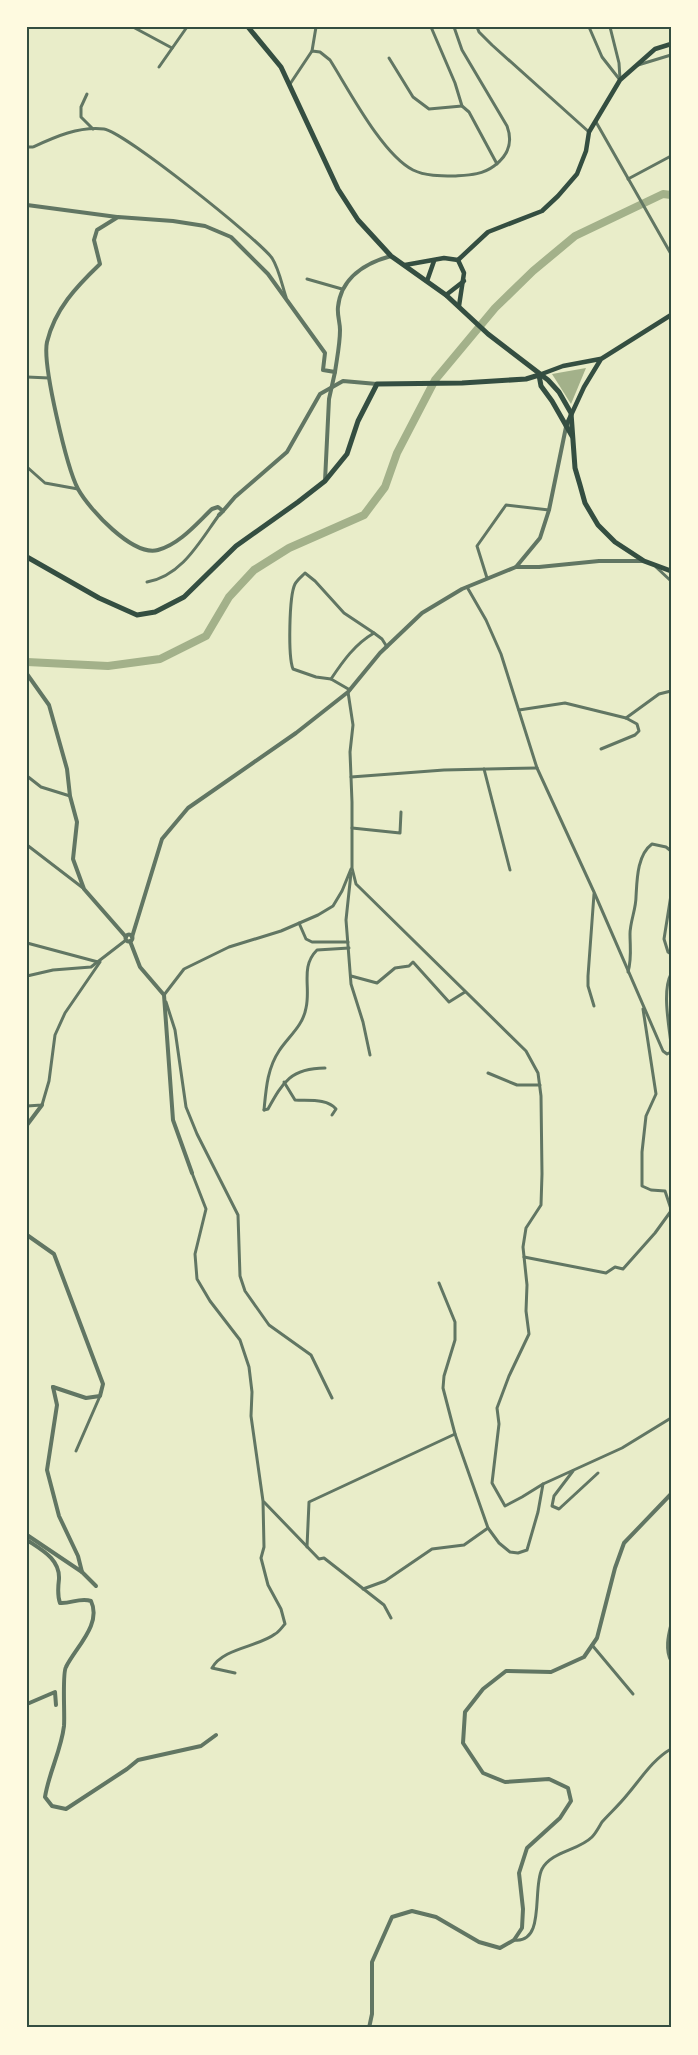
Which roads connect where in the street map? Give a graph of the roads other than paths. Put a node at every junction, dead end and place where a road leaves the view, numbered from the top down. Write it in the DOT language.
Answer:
graph roads {
  1 [pos="133,27"];
  2 [pos="187,27"];
  3 [pos="248,27"];
  4 [pos="316,27"];
  5 [pos="431,27"];
  6 [pos="454,27"];
  7 [pos="477,27"];
  8 [pos="589,27"];
  9 [pos="610,27"];
  10 [pos="671,44"];
  11 [pos="172,48"];
  12 [pos="312,51"];
  13 [pos="671,55"];
  14 [pos="389,58"];
  15 [pos="159,67"];
  16 [pos="634,67"];
  17 [pos="620,80"];
  18 [pos="289,85"];
  19 [pos="87,94"];
  20 [pos="462,106"];
  21 [pos="596,122"];
  22 [pos="93,129"];
  23 [pos="589,132"];
  24 [pos="27,147"];
  25 [pos="671,156"];
  26 [pos="497,164"];
  27 [pos="628,179"];
  28 [pos="28,204"];
  29 [pos="118,217"];
  30 [pos="671,254"];
  31 [pos="391,256"];
  32 [pos="458,260"];
  33 [pos="434,261"];
  34 [pos="404,265"];
  35 [pos="307,279"];
  36 [pos="427,281"];
  37 [pos="464,281"];
  38 [pos="342,289"];
  39 [pos="446,295"];
  40 [pos="289,304"];
  41 [pos="459,306"];
  42 [pos="671,315"];
  43 [pos="601,359"];
  44 [pos="335,372"];
  45 [pos="539,375"];
  46 [pos="27,377"];
  47 [pos="49,378"];
  48 [pos="378,384"];
  49 [pos="332,388"];
  50 [pos="571,413"];
  51 [pos="566,426"];
  52 [pos="573,439"];
  53 [pos="27,467"];
  54 [pos="325,481"];
  55 [pos="78,489"];
  56 [pos="549,510"];
  57 [pos="221,513"];
  58 [pos="27,557"];
  59 [pos="644,561"];
  60 [pos="655,566"];
  61 [pos="516,567"];
  62 [pos="671,571"];
  63 [pos="487,578"];
  64 [pos="671,581"];
  65 [pos="147,582"];
  66 [pos="467,587"];
  67 [pos="374,633"];
  68 [pos="387,647"];
  69 [pos="27,674"];
  70 [pos="331,679"];
  71 [pos="349,691"];
  72 [pos="671,691"];
  73 [pos="519,710"];
  74 [pos="626,718"];
  75 [pos="601,748"];
  76 [pos="537,768"];
  77 [pos="484,769"];
  78 [pos="27,776"];
  79 [pos="351,777"];
  80 [pos="69,796"];
  81 [pos="401,812"];
  82 [pos="352,828"];
  83 [pos="27,845"];
  84 [pos="671,851"];
  85 [pos="352,868"];
  86 [pos="510,870"];
  87 [pos="84,890"];
  88 [pos="594,892"];
  89 [pos="671,895"];
  90 [pos="299,923"];
  91 [pos="129,939"];
  92 [pos="348,942"];
  93 [pos="27,943"];
  94 [pos="349,948"];
  95 [pos="671,954"];
  96 [pos="100,962"];
  97 [pos="628,972"];
  98 [pos="671,974"];
  99 [pos="27,976"];
  100 [pos="351,976"];
  101 [pos="465,992"];
  102 [pos="164,995"];
  103 [pos="642,1003"];
  104 [pos="594,1006"];
  105 [pos="671,1044"];
  106 [pos="671,1052"];
  107 [pos="370,1055"];
  108 [pos="325,1068"];
  109 [pos="488,1073"];
  110 [pos="284,1082"];
  111 [pos="540,1085"];
  112 [pos="42,1105"];
  113 [pos="27,1106"];
  114 [pos="332,1115"];
  115 [pos="27,1125"];
  116 [pos="192,1173"];
  117 [pos="671,1210"];
  118 [pos="27,1235"];
  119 [pos="524,1257"];
  120 [pos="439,1283"];
  121 [pos="100,1396"];
  122 [pos="332,1398"];
  123 [pos="671,1418"];
  124 [pos="455,1434"];
  125 [pos="76,1450"];
  126 [pos="574,1470"];
  127 [pos="598,1473"];
  128 [pos="543,1484"];
  129 [pos="671,1494"];
  130 [pos="263,1501"];
  131 [pos="488,1528"];
  132 [pos="27,1535"];
  133 [pos="27,1540"];
  134 [pos="307,1547"];
  135 [pos="82,1572"];
  136 [pos="96,1586"];
  137 [pos="363,1589"];
  138 [pos="390,1618"];
  139 [pos="671,1624"];
  140 [pos="592,1645"];
  141 [pos="671,1661"];
  142 [pos="235,1673"];
  143 [pos="633,1694"];
  144 [pos="27,1704"];
  145 [pos="56,1705"];
  146 [pos="216,1735"];
  147 [pos="671,1749"];
  148 [pos="514,1940"];
  149 [pos="369,2028"];
  1 -- 11 [label="street"];
  2 -- 11 [label="street"];
  3 -- 18 [label="main road"];
  4 -- 12 [label="street"];
  5 -- 20 [label="street"];
  6 -- 26 [label="street"];
  7 -- 23 [label="street"];
  8 -- 17 [label="street"];
  9 -- 17 [label="street"];
  10 -- 16 [label="main road"];
  11 -- 15 [label="street"];
  12 -- 18 [label="street"];
  12 -- 26 [label="street"];
  13 -- 16 [label="street"];
  14 -- 20 [label="street"];
  16 -- 17 [label="main road"];
  17 -- 21 [label="main road"];
  18 -- 31 [label="main road"];
  19 -- 22 [label="street"];
  20 -- 26 [label="street"];
  21 -- 23 [label="main road"];
  21 -- 27 [label="street"];
  22 -- 24 [label="street"];
  22 -- 40 [label="street"];
  23 -- 32 [label="main road"];
  25 -- 27 [label="street"];
  27 -- 30 [label="street"];
  28 -- 29 [label="street"];
  29 -- 40 [label="street"];
  29 -- 47 [label="street"];
  31 -- 34 [label="main road"];
  31 -- 38 [label="street"];
  32 -- 33 [label="main road"];
  32 -- 37 [label="main road"];
  33 -- 34 [label="main road"];
  33 -- 36 [label="main road"];
  34 -- 36 [label="main road"];
  35 -- 38 [label="street"];
  36 -- 39 [label="main road"];
  37 -- 39 [label="main road"];
  37 -- 41 [label="main road"];
  38 -- 44 [label="street"];
  39 -- 41 [label="main road"];
  40 -- 44 [label="street"];
  41 -- 45 [label="main road"];
  42 -- 43 [label="main road"];
  43 -- 45 [label="main road"];
  43 -- 50 [label="main road"];
  44 -- 49 [label="street"];
  45 -- 48 [label="main road"];
  45 -- 50 [label="main road"];
  45 -- 51 [label="main road"];
  46 -- 47 [label="street"];
  47 -- 55 [label="street"];
  48 -- 49 [label="street"];
  48 -- 54 [label="main road"];
  49 -- 54 [label="street"];
  49 -- 57 [label="street"];
  50 -- 51 [label="main road"];
  50 -- 52 [label="main road"];
  51 -- 52 [label="main road"];
  51 -- 56 [label="street"];
  52 -- 59 [label="main road"];
  53 -- 55 [label="street"];
  54 -- 58 [label="main road"];
  55 -- 57 [label="street"];
  56 -- 61 [label="street"];
  56 -- 63 [label="street"];
  57 -- 65 [label="street"];
  59 -- 60 [label="main road"];
  59 -- 61 [label="street"];
  60 -- 62 [label="main road"];
  60 -- 64 [label="street"];
  61 -- 63 [label="street"];
  63 -- 66 [label="street"];
  66 -- 68 [label="street"];
  66 -- 73 [label="street"];
  67 -- 68 [label="street"];
  67 -- 70 [label="street"];
  67 -- 70 [label="street"];
  68 -- 71 [label="street"];
  69 -- 80 [label="street"];
  70 -- 71 [label="street"];
  71 -- 79 [label="street"];
  71 -- 91 [label="street"];
  72 -- 74 [label="street"];
  73 -- 74 [label="street"];
  73 -- 76 [label="street"];
  74 -- 75 [label="street"];
  76 -- 77 [label="street"];
  76 -- 88 [label="street"];
  77 -- 79 [label="street"];
  77 -- 86 [label="street"];
  78 -- 80 [label="street"];
  79 -- 82 [label="street"];
  80 -- 87 [label="street"];
  81 -- 82 [label="street"];
  82 -- 85 [label="street"];
  83 -- 87 [label="street"];
  84 -- 97 [label="street"];
  85 -- 90 [label="street"];
  85 -- 92 [label="street"];
  85 -- 101 [label="street"];
  87 -- 91 [label="street"];
  88 -- 97 [label="street"];
  88 -- 104 [label="street"];
  89 -- 95 [label="street"];
  90 -- 92 [label="street"];
  90 -- 102 [label="street"];
  91 -- 96 [label="street"];
  91 -- 102 [label="street"];
  92 -- 94 [label="street"];
  93 -- 96 [label="street"];
  94 -- 100 [label="street"];
  94 -- 110 [label="street"];
  96 -- 99 [label="street"];
  96 -- 112 [label="street"];
  97 -- 103 [label="street"];
  98 -- 105 [label="street"];
  100 -- 101 [label="street"];
  100 -- 107 [label="street"];
  101 -- 111 [label="street"];
  102 -- 116 [label="street"];
  102 -- 122 [label="street"];
  103 -- 106 [label="street"];
  103 -- 117 [label="street"];
  108 -- 110 [label="street"];
  109 -- 111 [label="street"];
  110 -- 114 [label="street"];
  111 -- 119 [label="street"];
  112 -- 113 [label="street"];
  112 -- 115 [label="street"];
  116 -- 130 [label="street"];
  117 -- 119 [label="street"];
  118 -- 121 [label="street"];
  119 -- 128 [label="street"];
  120 -- 124 [label="street"];
  121 -- 125 [label="street"];
  121 -- 135 [label="street"];
  123 -- 126 [label="street"];
  124 -- 131 [label="street"];
  124 -- 134 [label="street"];
  126 -- 127 [label="street"];
  126 -- 128 [label="street"];
  128 -- 131 [label="street"];
  129 -- 140 [label="street"];
  130 -- 134 [label="street"];
  130 -- 142 [label="street"];
  131 -- 137 [label="street"];
  132 -- 135 [label="street"];
  133 -- 146 [label="street"];
  134 -- 137 [label="street"];
  135 -- 136 [label="street"];
  137 -- 138 [label="street"];
  139 -- 141 [label="street"];
  140 -- 143 [label="street"];
  140 -- 148 [label="street"];
  144 -- 145 [label="street"];
  147 -- 148 [label="street"];
  148 -- 149 [label="street"];
}
